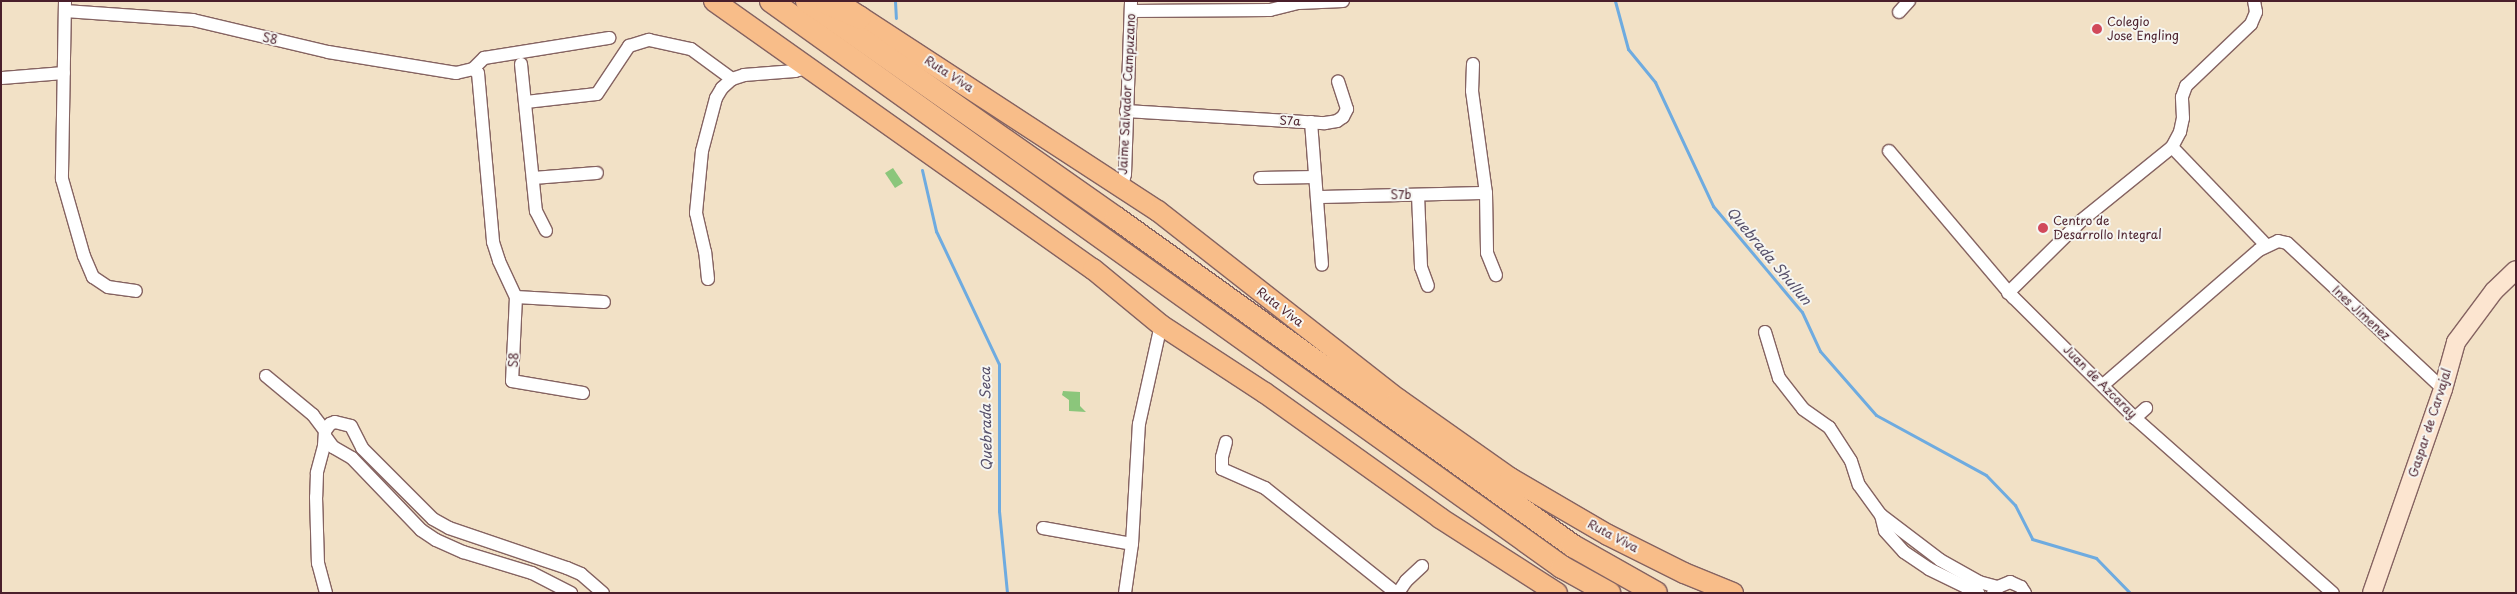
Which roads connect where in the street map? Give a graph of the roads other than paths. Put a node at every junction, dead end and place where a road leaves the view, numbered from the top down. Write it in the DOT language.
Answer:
graph roads {
  1 [pos="714,1"];
  2 [pos="771,1"];
  3 [pos="807,1"];
  4 [pos="824,1"];
  5 [pos="838,1"];
  6 [pos="1343,1"];
  7 [pos="1910,1"];
  8 [pos="2254,1"];
  9 [pos="1297,2"];
  10 [pos="65,6"];
  11 [pos="1131,6"];
  12 [pos="1899,12"];
  13 [pos="860,18"];
  14 [pos="609,38"];
  15 [pos="521,64"];
  16 [pos="1473,64"];
  17 [pos="810,67"];
  18 [pos="473,69"];
  19 [pos="64,73"];
  20 [pos="1,78"];
  21 [pos="732,79"];
  22 [pos="1338,81"];
  23 [pos="526,102"];
  24 [pos="1126,111"];
  25 [pos="1311,122"];
  26 [pos="2172,147"];
  27 [pos="1889,151"];
  28 [pos="597,173"];
  29 [pos="1315,177"];
  30 [pos="533,178"];
  31 [pos="1260,178"];
  32 [pos="1122,186"];
  33 [pos="1486,193"];
  34 [pos="1418,194"];
  35 [pos="1317,197"];
  36 [pos="546,231"];
  37 [pos="2272,243"];
  38 [pos="1322,265"];
  39 [pos="2516,270"];
  40 [pos="1496,275"];
  41 [pos="708,279"];
  42 [pos="1428,286"];
  43 [pos="136,291"];
  44 [pos="2008,293"];
  45 [pos="516,297"];
  46 [pos="604,302"];
  47 [pos="1161,324"];
  48 [pos="1765,332"];
  49 [pos="266,376"];
  50 [pos="2103,384"];
  51 [pos="2443,388"];
  52 [pos="583,393"];
  53 [pos="2146,408"];
  54 [pos="2135,418"];
  55 [pos="325,433"];
  56 [pos="1226,442"];
  57 [pos="1881,515"];
  58 [pos="1043,528"];
  59 [pos="1132,544"];
  60 [pos="1422,566"];
  61 [pos="1996,590"];
  62 [pos="326,593"];
  63 [pos="571,593"];
  64 [pos="603,593"];
  65 [pos="1125,593"];
  66 [pos="1397,593"];
  67 [pos="1557,593"];
  68 [pos="1608,593"];
  69 [pos="1656,593"];
  70 [pos="1733,593"];
  71 [pos="1978,593"];
  72 [pos="2025,593"];
  73 [pos="2333,593"];
  74 [pos="2372,593"];
  1 -- 17 [label="main road"];
  2 -- 68 [label="highway"];
  3 -- 69 [label="highway, Ruta Viva"];
  4 -- 13 [label="highway"];
  5 -- 13 [label="main road, Ruta Viva"];
  6 -- 9 [label="street"];
  7 -- 12 [label="street"];
  8 -- 26 [label="street"];
  9 -- 11 [label="street"];
  10 -- 18 [label="street, S8"];
  10 -- 19 [label="street"];
  11 -- 24 [label="street, Jaime Salvador Campuzano"];
  13 -- 32 [label="main road, Ruta Viva"];
  14 -- 18 [label="street, S8"];
  15 -- 23 [label="street"];
  16 -- 33 [label="street"];
  17 -- 21 [label="street"];
  17 -- 47 [label="main road"];
  18 -- 45 [label="street, S8"];
  19 -- 20 [label="street"];
  19 -- 43 [label="street"];
  21 -- 23 [label="street"];
  21 -- 41 [label="street"];
  22 -- 25 [label="street"];
  23 -- 30 [label="street"];
  24 -- 25 [label="street, S7a"];
  24 -- 32 [label="street, Jaime Salvador Campuzano"];
  25 -- 29 [label="street, S7a"];
  26 -- 37 [label="street, Ines Jimenez"];
  26 -- 44 [label="street"];
  27 -- 44 [label="street, Juan de Azcaray"];
  28 -- 30 [label="street"];
  29 -- 31 [label="street"];
  29 -- 35 [label="street, S7a"];
  30 -- 36 [label="street"];
  32 -- 70 [label="main road, Ruta Viva"];
  33 -- 34 [label="street, S7b"];
  33 -- 40 [label="street"];
  34 -- 35 [label="street, S7b"];
  34 -- 42 [label="street"];
  35 -- 38 [label="street, S7a"];
  37 -- 50 [label="street"];
  37 -- 51 [label="street, Ines Jimenez"];
  39 -- 51 [label="street, Gaspar de Carvajal"];
  44 -- 50 [label="street, Juan de Azcaray"];
  45 -- 46 [label="street"];
  45 -- 52 [label="street, S8"];
  47 -- 59 [label="street"];
  47 -- 67 [label="main road"];
  48 -- 57 [label="street"];
  49 -- 55 [label="street"];
  50 -- 54 [label="street, Juan de Azcaray"];
  51 -- 74 [label="street, Gaspar de Carvajal"];
  53 -- 54 [label="street"];
  54 -- 73 [label="street, Juan de Azcaray"];
  55 -- 62 [label="street"];
  55 -- 63 [label="street"];
  55 -- 64 [label="street"];
  56 -- 66 [label="street"];
  57 -- 61 [label="street"];
  57 -- 71 [label="street"];
  58 -- 59 [label="street"];
  59 -- 65 [label="street"];
  60 -- 66 [label="street"];
  61 -- 72 [label="street"];
}
